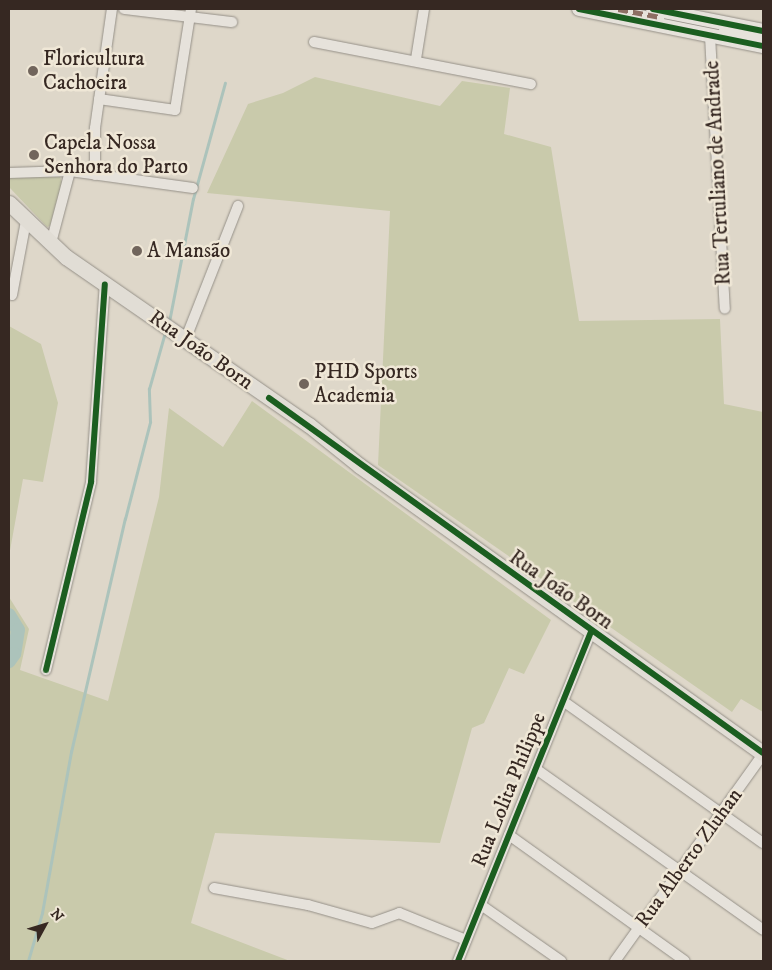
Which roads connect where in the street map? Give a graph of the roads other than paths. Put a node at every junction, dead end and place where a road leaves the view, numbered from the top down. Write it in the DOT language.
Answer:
graph roads {
  1 [pos="112,9"];
  2 [pos="124,9"];
  3 [pos="424,9"];
  4 [pos="579,9"];
  5 [pos="653,9"];
  6 [pos="610,11"];
  7 [pos="190,13"];
  8 [pos="232,22"];
  9 [pos="763,31"];
  10 [pos="710,36"];
  11 [pos="763,38"];
  12 [pos="314,42"];
  13 [pos="763,46"];
  14 [pos="416,59"];
  15 [pos="531,84"];
  16 [pos="99,99"];
  17 [pos="70,171"];
  18 [pos="9,173"];
  19 [pos="95,175"];
  20 [pos="193,188"];
  21 [pos="9,203"];
  22 [pos="238,206"];
  23 [pos="26,221"];
  24 [pos="51,243"];
  25 [pos="105,284"];
  26 [pos="12,296"];
  27 [pos="725,309"];
  28 [pos="186,338"];
  29 [pos="591,631"];
  30 [pos="46,670"];
  31 [pos="563,701"];
  32 [pos="763,753"];
  33 [pos="536,769"];
  34 [pos="721,813"];
  35 [pos="509,835"];
  36 [pos="763,843"];
  37 [pos="680,871"];
  38 [pos="214,888"];
  39 [pos="480,905"];
  40 [pos="639,928"];
  41 [pos="763,930"];
  42 [pos="466,940"];
  43 [pos="458,961"];
  44 [pos="561,961"];
  45 [pos="615,961"];
  46 [pos="685,961"];
  1 -- 16 [label="street"];
  2 -- 7 [label="street"];
  3 -- 14 [label="street"];
  4 -- 6 [label="main road"];
  5 -- 9 [label="main road"];
  6 -- 10 [label="main road"];
  6 -- 11 [label="street"];
  7 -- 8 [label="street"];
  7 -- 16 [label="street"];
  10 -- 13 [label="main road"];
  10 -- 27 [label="street, Rua Tertuliano de Andrade"];
  12 -- 14 [label="street"];
  14 -- 15 [label="street"];
  16 -- 19 [label="street"];
  17 -- 18 [label="street"];
  17 -- 19 [label="street"];
  17 -- 24 [label="street"];
  19 -- 20 [label="street"];
  21 -- 23 [label="main road, Rua João Born"];
  22 -- 28 [label="street"];
  23 -- 24 [label="main road, Rua João Born"];
  23 -- 26 [label="street"];
  24 -- 25 [label="main road, Rua João Born"];
  25 -- 28 [label="main road, Rua João Born"];
  25 -- 30 [label="street"];
  28 -- 29 [label="main road, Rua João Born"];
  29 -- 31 [label="street, Rua Lolita Philippe"];
  29 -- 32 [label="main road, Rua João Born"];
  31 -- 33 [label="street, Rua Lolita Philippe"];
  31 -- 34 [label="street"];
  32 -- 34 [label="street, Rua Alberto Zluhan"];
  33 -- 35 [label="street, Rua Lolita Philippe"];
  33 -- 37 [label="street"];
  34 -- 36 [label="street"];
  34 -- 37 [label="street, Rua Alberto Zluhan"];
  35 -- 39 [label="street, Rua Lolita Philippe"];
  35 -- 40 [label="street"];
  37 -- 40 [label="street, Rua Alberto Zluhan"];
  37 -- 41 [label="street"];
  38 -- 42 [label="street"];
  39 -- 42 [label="street, Rua Lolita Philippe"];
  39 -- 44 [label="street"];
  40 -- 45 [label="street, Rua Alberto Zluhan"];
  40 -- 46 [label="street"];
  42 -- 43 [label="street, Rua Lolita Philippe"];
}
